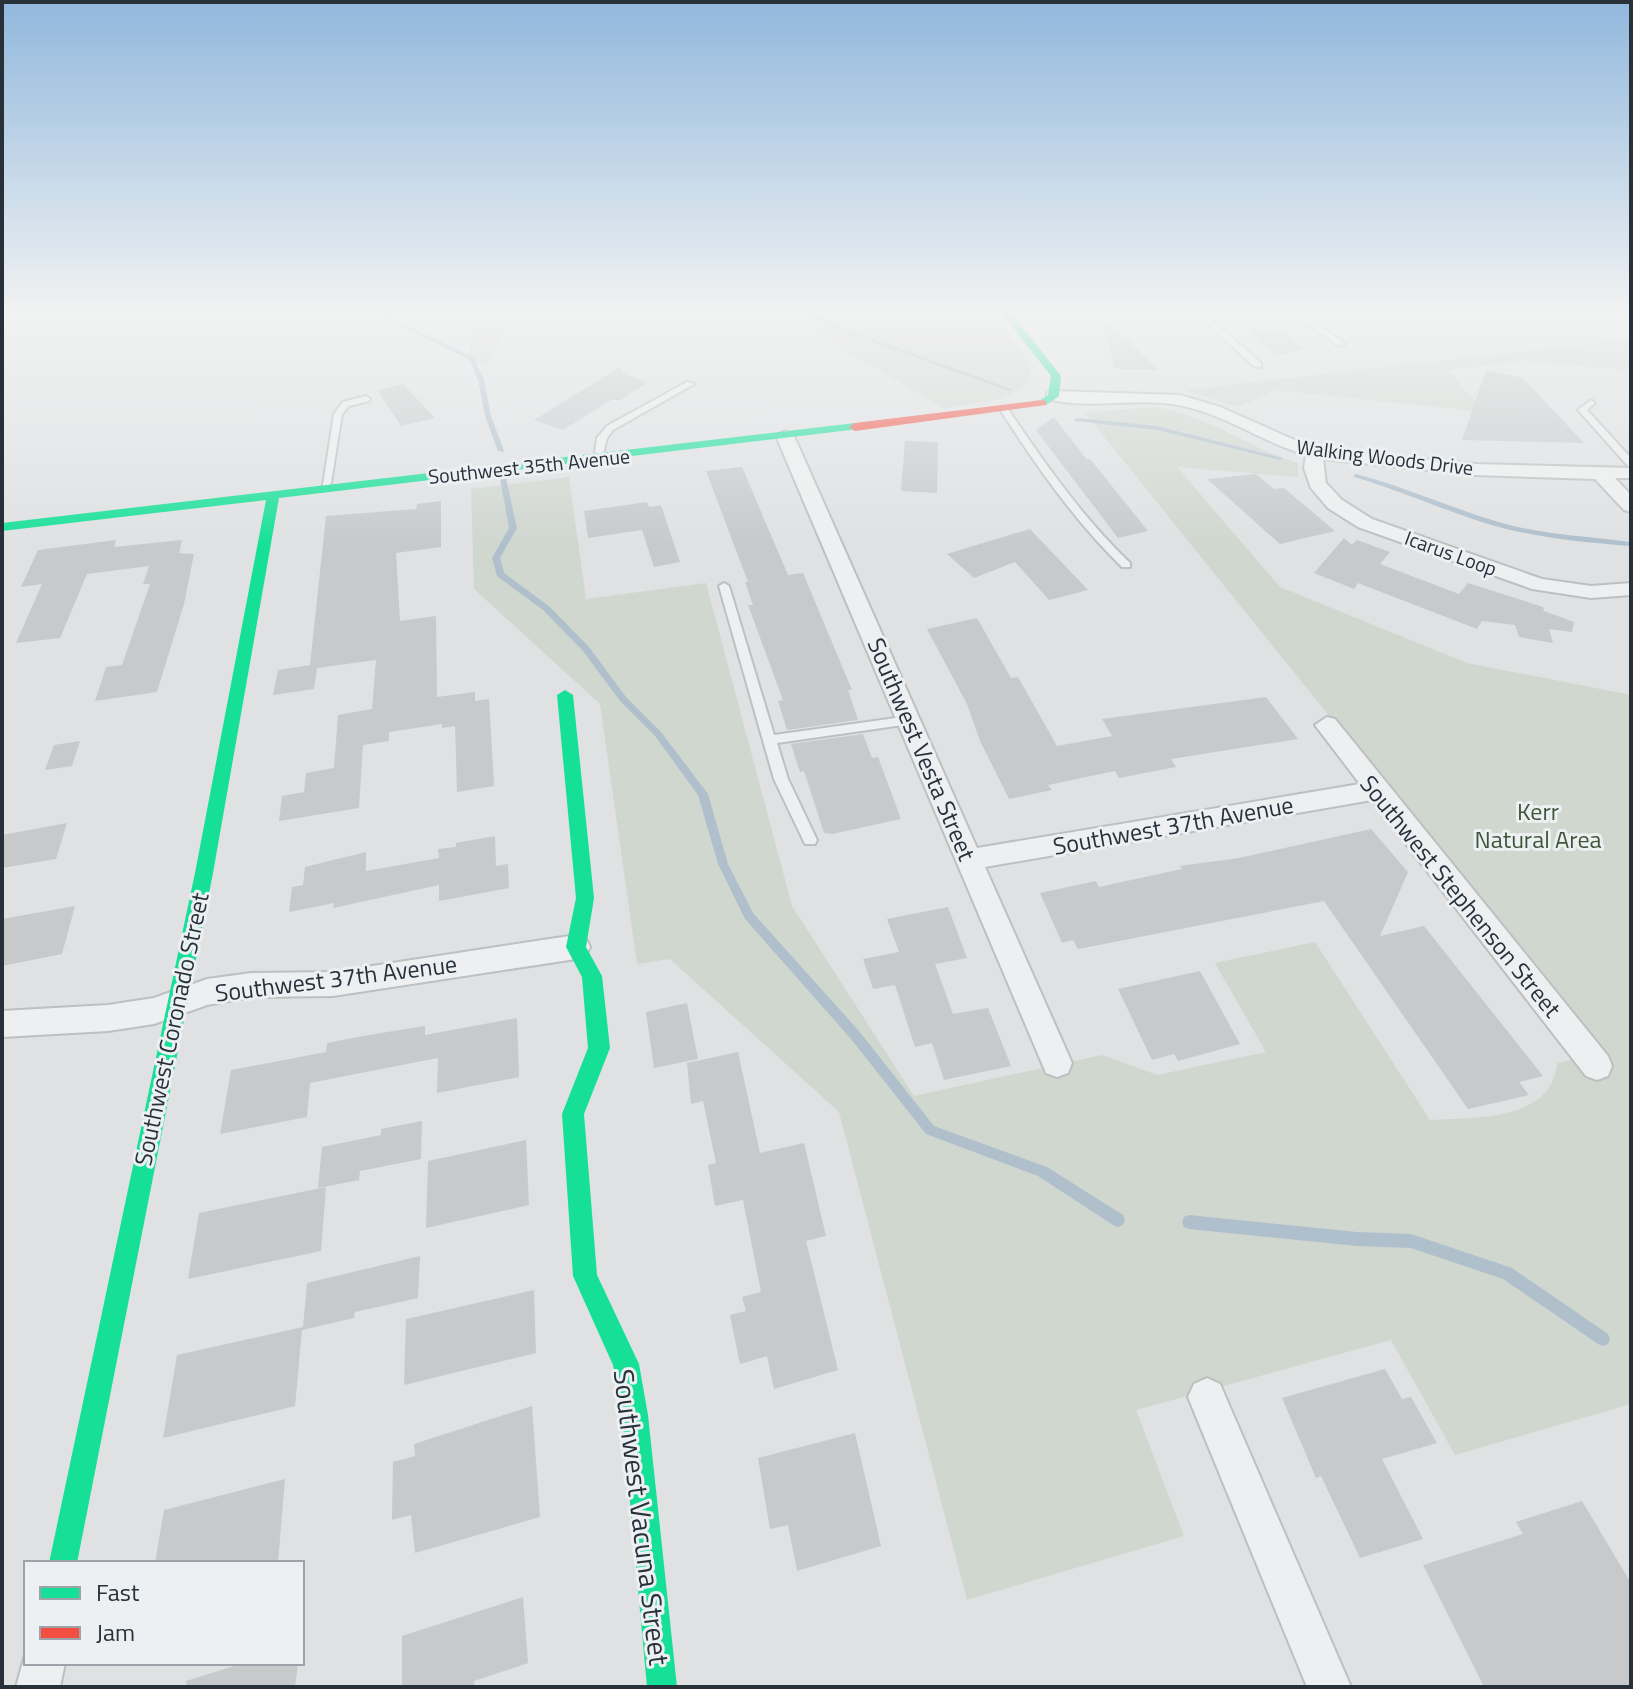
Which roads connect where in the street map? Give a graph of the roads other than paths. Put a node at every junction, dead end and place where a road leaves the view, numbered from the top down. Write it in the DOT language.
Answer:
graph roads {
  1 [pos="679,390"];
  2 [pos="1056,390"];
  3 [pos="1053,396"];
  4 [pos="366,399"];
  5 [pos="1591,403"];
  6 [pos="1005,411"];
  7 [pos="785,436"];
  8 [pos="1315,452"];
  9 [pos="597,458"];
  10 [pos="1631,464"];
  11 [pos="1600,473"];
  12 [pos="1631,473"];
  13 [pos="325,489"];
  14 [pos="273,494"];
  15 [pos="1631,506"];
  16 [pos="2,527"];
  17 [pos="1126,565"];
  18 [pos="724,586"];
  19 [pos="1631,589"];
  20 [pos="565,695"];
  21 [pos="910,720"];
  22 [pos="1327,725"];
  23 [pos="769,740"];
  24 [pos="1376,790"];
  25 [pos="810,840"];
  26 [pos="970,859"];
  27 [pos="576,947"];
  28 [pos="175,1004"];
  29 [pos="2,1024"];
  30 [pos="1057,1063"];
  31 [pos="1597,1066"];
  32 [pos="1207,1397"];
  33 [pos="63,1561"];
  34 [pos="43,1665"];
  35 [pos="38,1687"];
  36 [pos="662,1687"];
  37 [pos="1329,1687"];
  1 -- 9 [label="lane"];
  2 -- 3 [label="street"];
  3 -- 6 [label="street, Southwest 35th Avenue"];
  3 -- 8 [label="street, Walking Woods Drive"];
  4 -- 13 [label="lane"];
  5 -- 10 [label="lane"];
  6 -- 7 [label="street, Southwest 35th Avenue"];
  6 -- 17 [label="lane"];
  7 -- 9 [label="street, Southwest 35th Avenue"];
  7 -- 21 [label="street, Southwest Vesta Street"];
  8 -- 11 [label="street, Walking Woods Drive"];
  8 -- 19 [label="street, Icarus Loop"];
  9 -- 13 [label="street, Southwest 35th Avenue"];
  11 -- 12 [label="street, Walking Woods Drive"];
  11 -- 15 [label="street"];
  13 -- 14 [label="street, Southwest 35th Avenue"];
  14 -- 16 [label="street, Southwest 35th Avenue"];
  14 -- 28 [label="street, Southwest Coronado Street"];
  18 -- 23 [label="lane"];
  20 -- 27 [label="street"];
  21 -- 23 [label="lane"];
  21 -- 26 [label="street, Southwest Vesta Street"];
  22 -- 24 [label="street, Southwest Stephenson Street"];
  23 -- 25 [label="lane"];
  24 -- 26 [label="street, Southwest 37th Avenue"];
  24 -- 31 [label="street, Southwest Stephenson Street"];
  26 -- 30 [label="street, Southwest Vesta Street"];
  27 -- 28 [label="street, Southwest 37th Avenue"];
  27 -- 36 [label="street, Southwest Vacuna Street"];
  28 -- 29 [label="street, Southwest 37th Avenue"];
  28 -- 33 [label="street, Southwest Coronado Street"];
  32 -- 37 [label="street"];
  34 -- 35 [label="street"];
}
